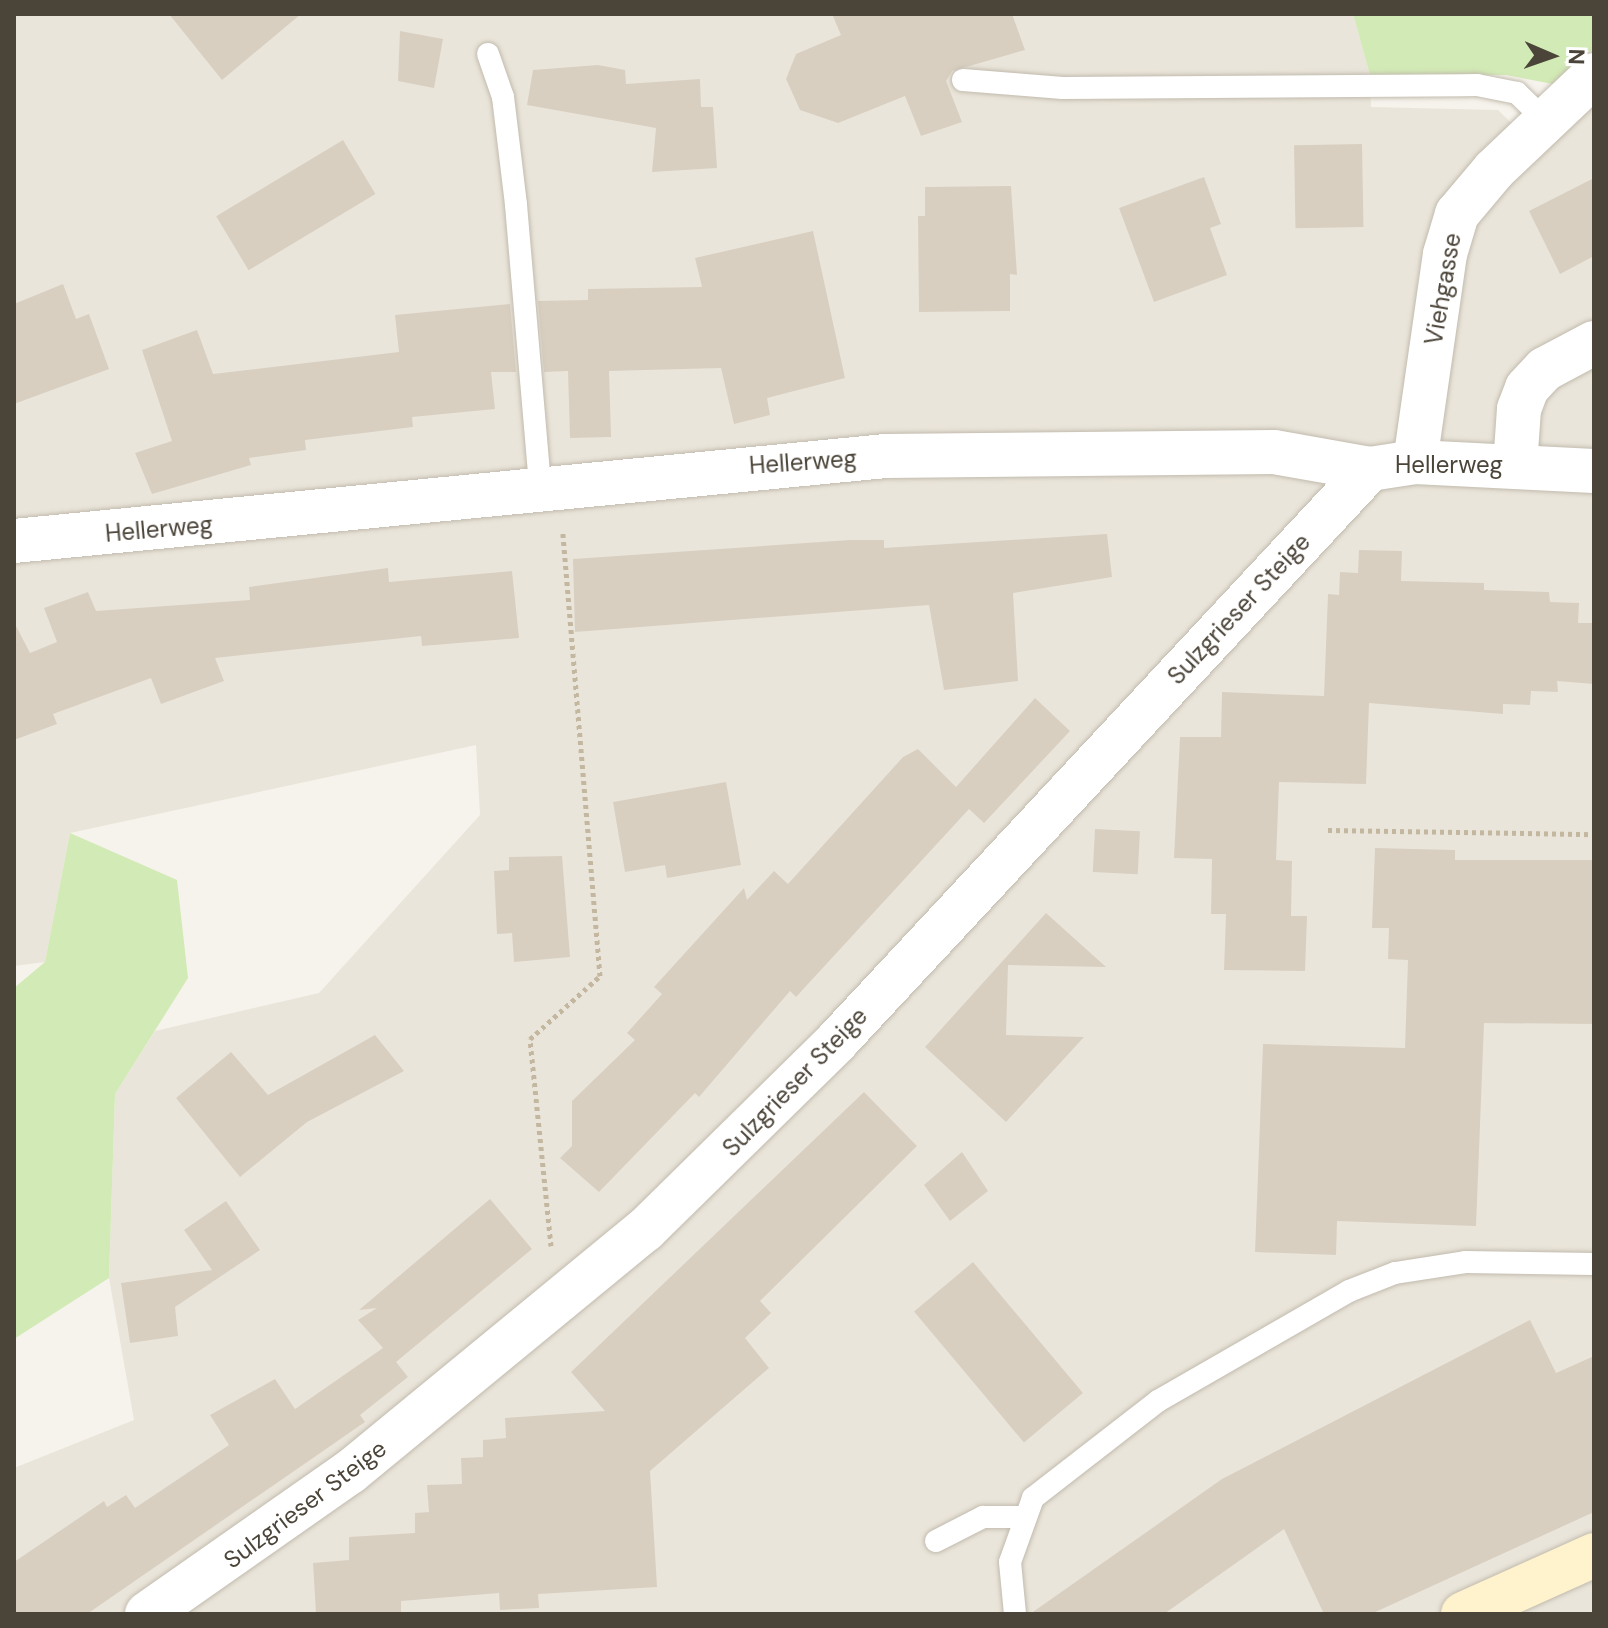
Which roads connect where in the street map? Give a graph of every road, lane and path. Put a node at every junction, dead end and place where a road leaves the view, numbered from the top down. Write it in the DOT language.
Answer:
graph roads {
  1 [pos="488,54"];
  2 [pos="1594,75"];
  3 [pos="963,80"];
  4 [pos="1545,120"];
  5 [pos="1594,343"];
  6 [pos="1415,462"];
  7 [pos="1515,466"];
  8 [pos="1370,469"];
  9 [pos="1594,471"];
  10 [pos="550,486"];
  11 [pos="14,541"];
  12 [pos="1328,830"];
  13 [pos="1594,834"];
  14 [pos="1594,1264"];
  15 [pos="558,1307"];
  16 [pos="1022,1517"];
  17 [pos="936,1541"];
  18 [pos="1594,1555"];
  19 [pos="147,1614"];
  20 [pos="1015,1614"];
  21 [pos="1463,1614"];
  1 -- 10 [label="lane"];
  2 -- 4 [label="street, Viehgasse"];
  3 -- 4 [label="lane"];
  4 -- 6 [label="street, Viehgasse"];
  5 -- 7 [label="street"];
  6 -- 7 [label="street, Hellerweg"];
  6 -- 8 [label="street, Hellerweg"];
  7 -- 9 [label="street, Hellerweg"];
  8 -- 10 [label="street, Hellerweg"];
  8 -- 15 [label="street, Sulzgrieser Steige"];
  10 -- 11 [label="street, Hellerweg"];
  10 -- 15 [label="path"];
  12 -- 13 [label="path"];
  14 -- 16 [label="lane"];
  15 -- 19 [label="street, Sulzgrieser Steige"];
  16 -- 17 [label="lane"];
  16 -- 20 [label="lane"];
  18 -- 21 [label="main road"];
}
